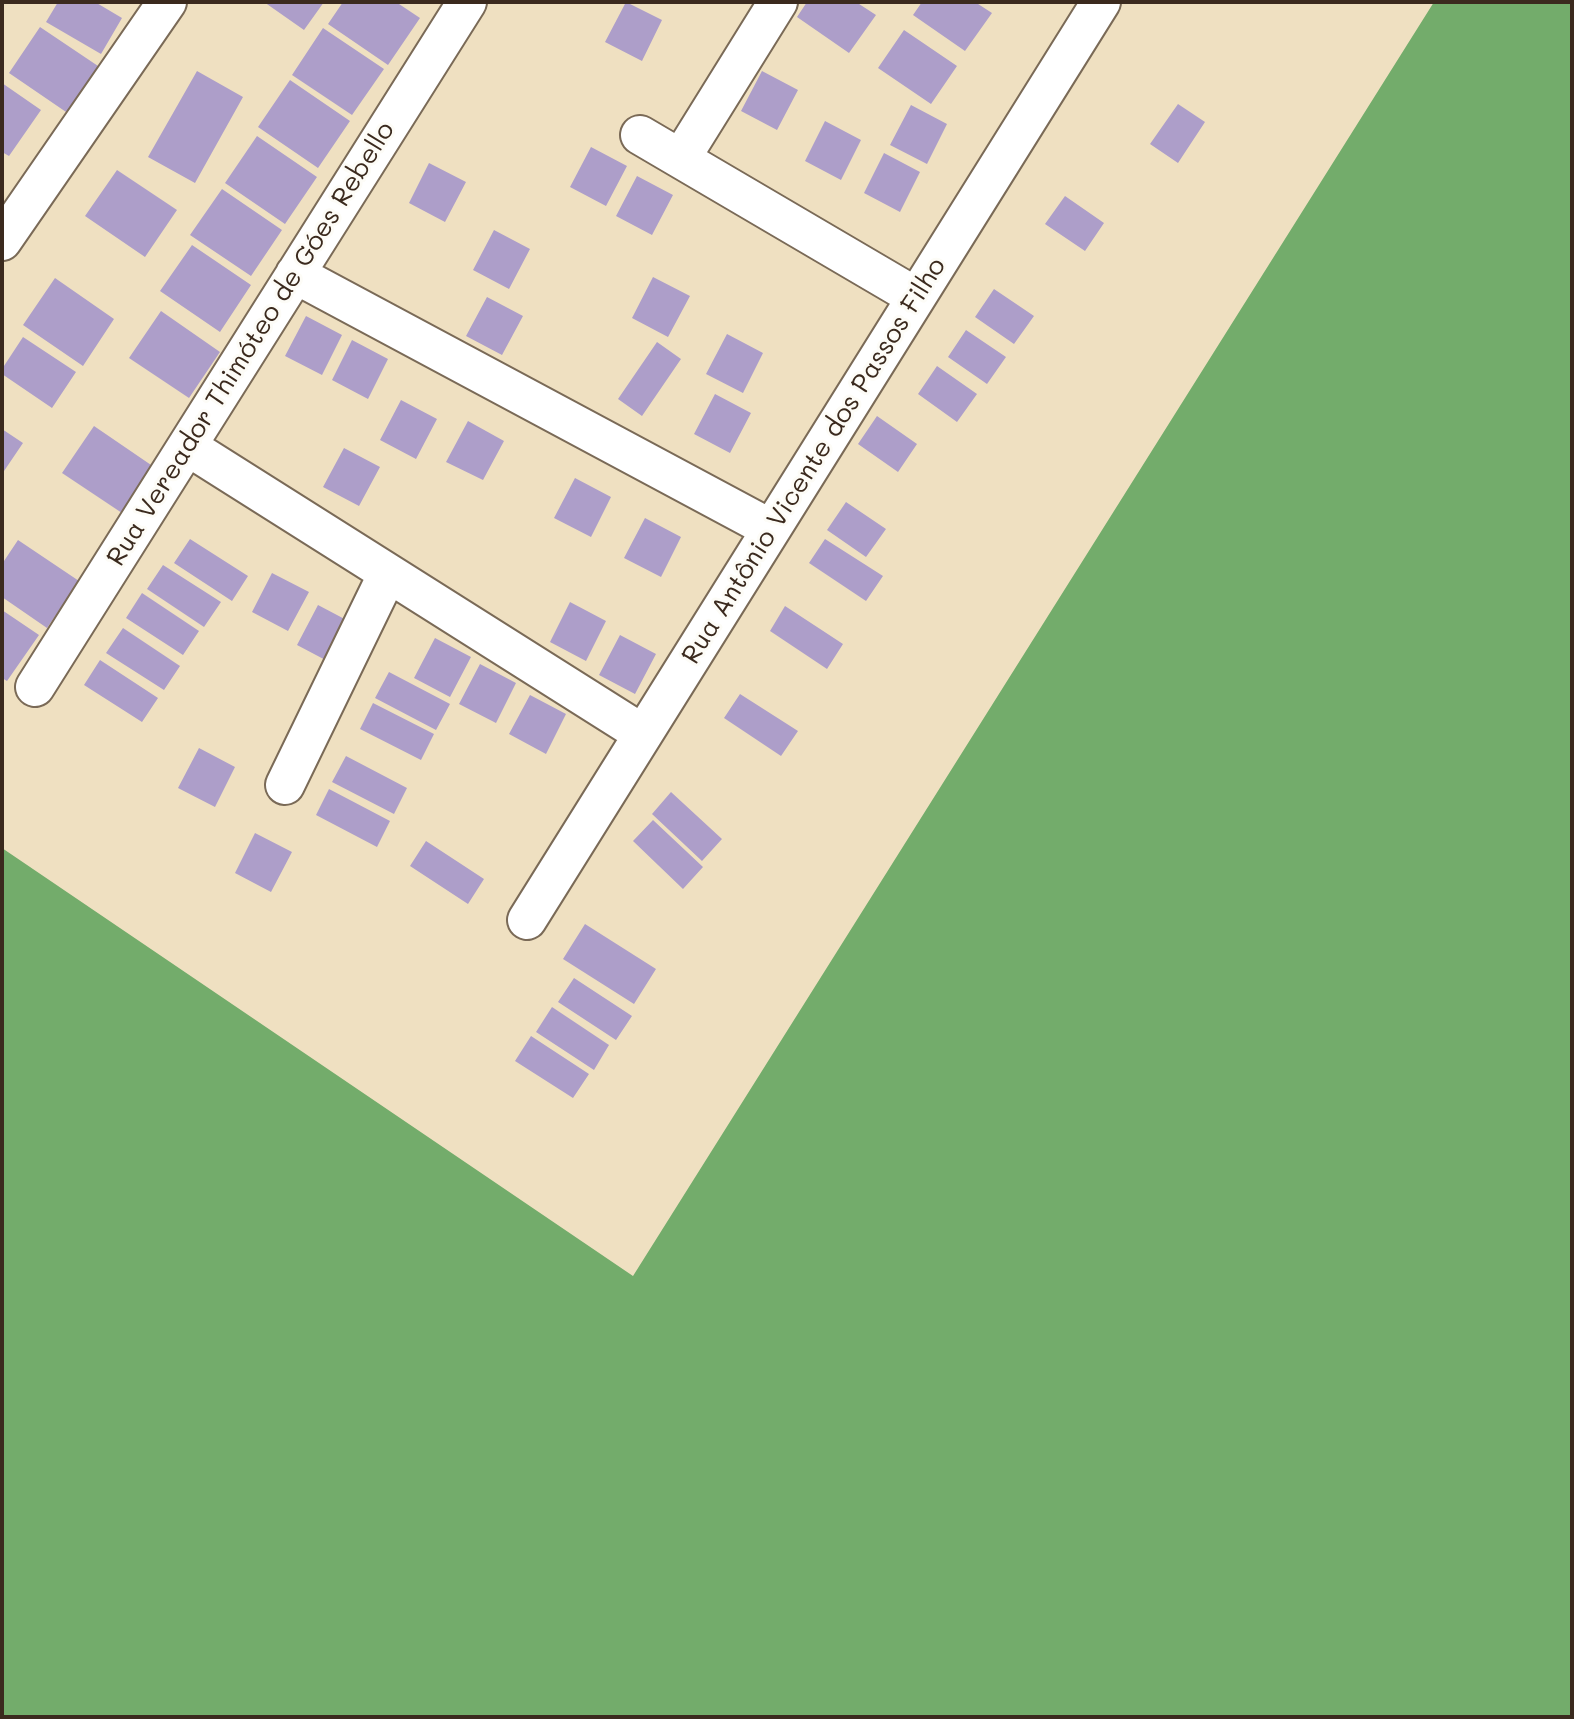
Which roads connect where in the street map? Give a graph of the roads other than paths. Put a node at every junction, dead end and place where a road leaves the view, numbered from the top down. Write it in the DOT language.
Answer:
graph roads {
  1 [pos="167,2"];
  2 [pos="467,2"];
  3 [pos="778,2"];
  4 [pos="1101,2"];
  5 [pos="640,135"];
  6 [pos="681,158"];
  7 [pos="2,241"];
  8 [pos="295,274"];
  9 [pos="916,297"];
  10 [pos="187,446"];
  11 [pos="771,529"];
  12 [pos="388,573"];
  13 [pos="35,687"];
  14 [pos="643,734"];
  15 [pos="285,785"];
  16 [pos="527,920"];
  1 -- 7 [label="street"];
  2 -- 8 [label="street, Rua Vereador Thimóteo de Góes Rebello"];
  3 -- 6 [label="street"];
  4 -- 9 [label="street, Rua Antônio Vicente dos Passos Filho"];
  5 -- 6 [label="street"];
  6 -- 9 [label="street"];
  8 -- 10 [label="street, Rua Vereador Thimóteo de Góes Rebello"];
  8 -- 11 [label="street"];
  9 -- 11 [label="street, Rua Antônio Vicente dos Passos Filho"];
  10 -- 12 [label="street"];
  10 -- 13 [label="street, Rua Vereador Thimóteo de Góes Rebello"];
  11 -- 14 [label="street, Rua Antônio Vicente dos Passos Filho"];
  12 -- 14 [label="street"];
  12 -- 15 [label="street"];
  14 -- 16 [label="street, Rua Antônio Vicente dos Passos Filho"];
}
